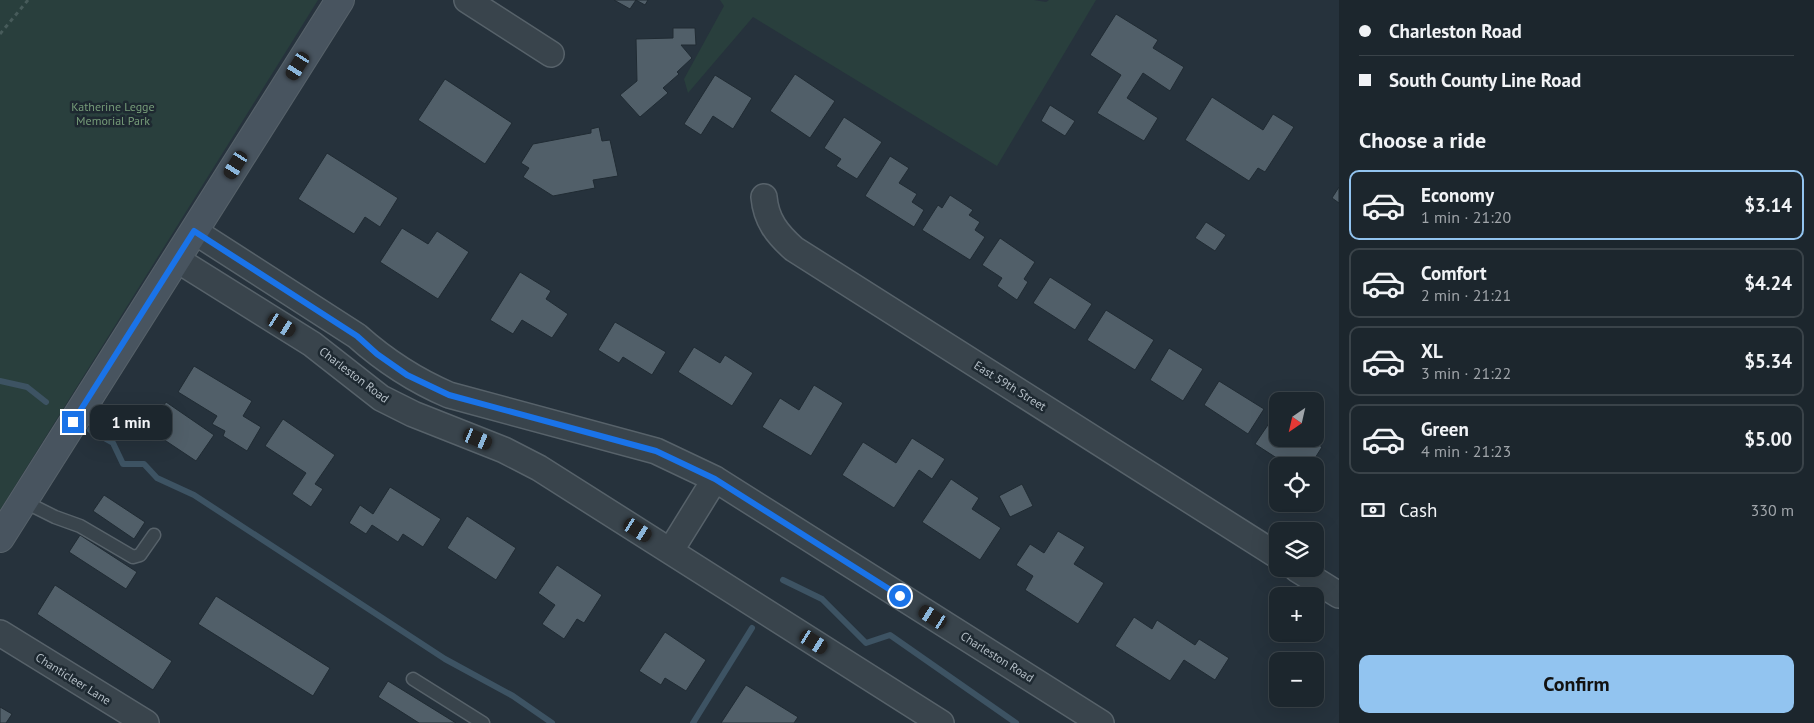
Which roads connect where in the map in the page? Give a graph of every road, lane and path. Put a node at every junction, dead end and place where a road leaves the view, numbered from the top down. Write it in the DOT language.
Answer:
graph roads {
  1 [pos="28,0"];
  2 [pos="340,0"];
  3 [pos="467,0"];
  4 [pos="0,34"];
  5 [pos="551,54"];
  6 [pos="764,197"];
  7 [pos="194,231"];
  8 [pos="176,259"];
  9 [pos="715,479"];
  10 [pos="23,501"];
  11 [pos="154,535"];
  12 [pos="0,538"];
  13 [pos="671,550"];
  14 [pos="1269,550"];
  15 [pos="1309,577"];
  16 [pos="1339,596"];
  17 [pos="0,633"];
  18 [pos="413,679"];
  19 [pos="146,723"];
  20 [pos="484,723"];
  21 [pos="941,723"];
  22 [pos="1101,723"];
  1 -- 4 [label="path"];
  2 -- 7 [label="main road"];
  3 -- 5 [label="street"];
  6 -- 14 [label="street, East 59th Street"];
  7 -- 8 [label="main road"];
  7 -- 9 [label="street, Charleston Road"];
  8 -- 10 [label="main road"];
  8 -- 13 [label="street, Charleston Road"];
  9 -- 13 [label="street"];
  9 -- 22 [label="street, Charleston Road"];
  10 -- 11 [label="lane"];
  10 -- 12 [label="main road"];
  13 -- 21 [label="street, Charleston Road"];
  15 -- 16 [label="street"];
  17 -- 19 [label="street, Chanticleer Lane"];
  18 -- 20 [label="lane"];
}
